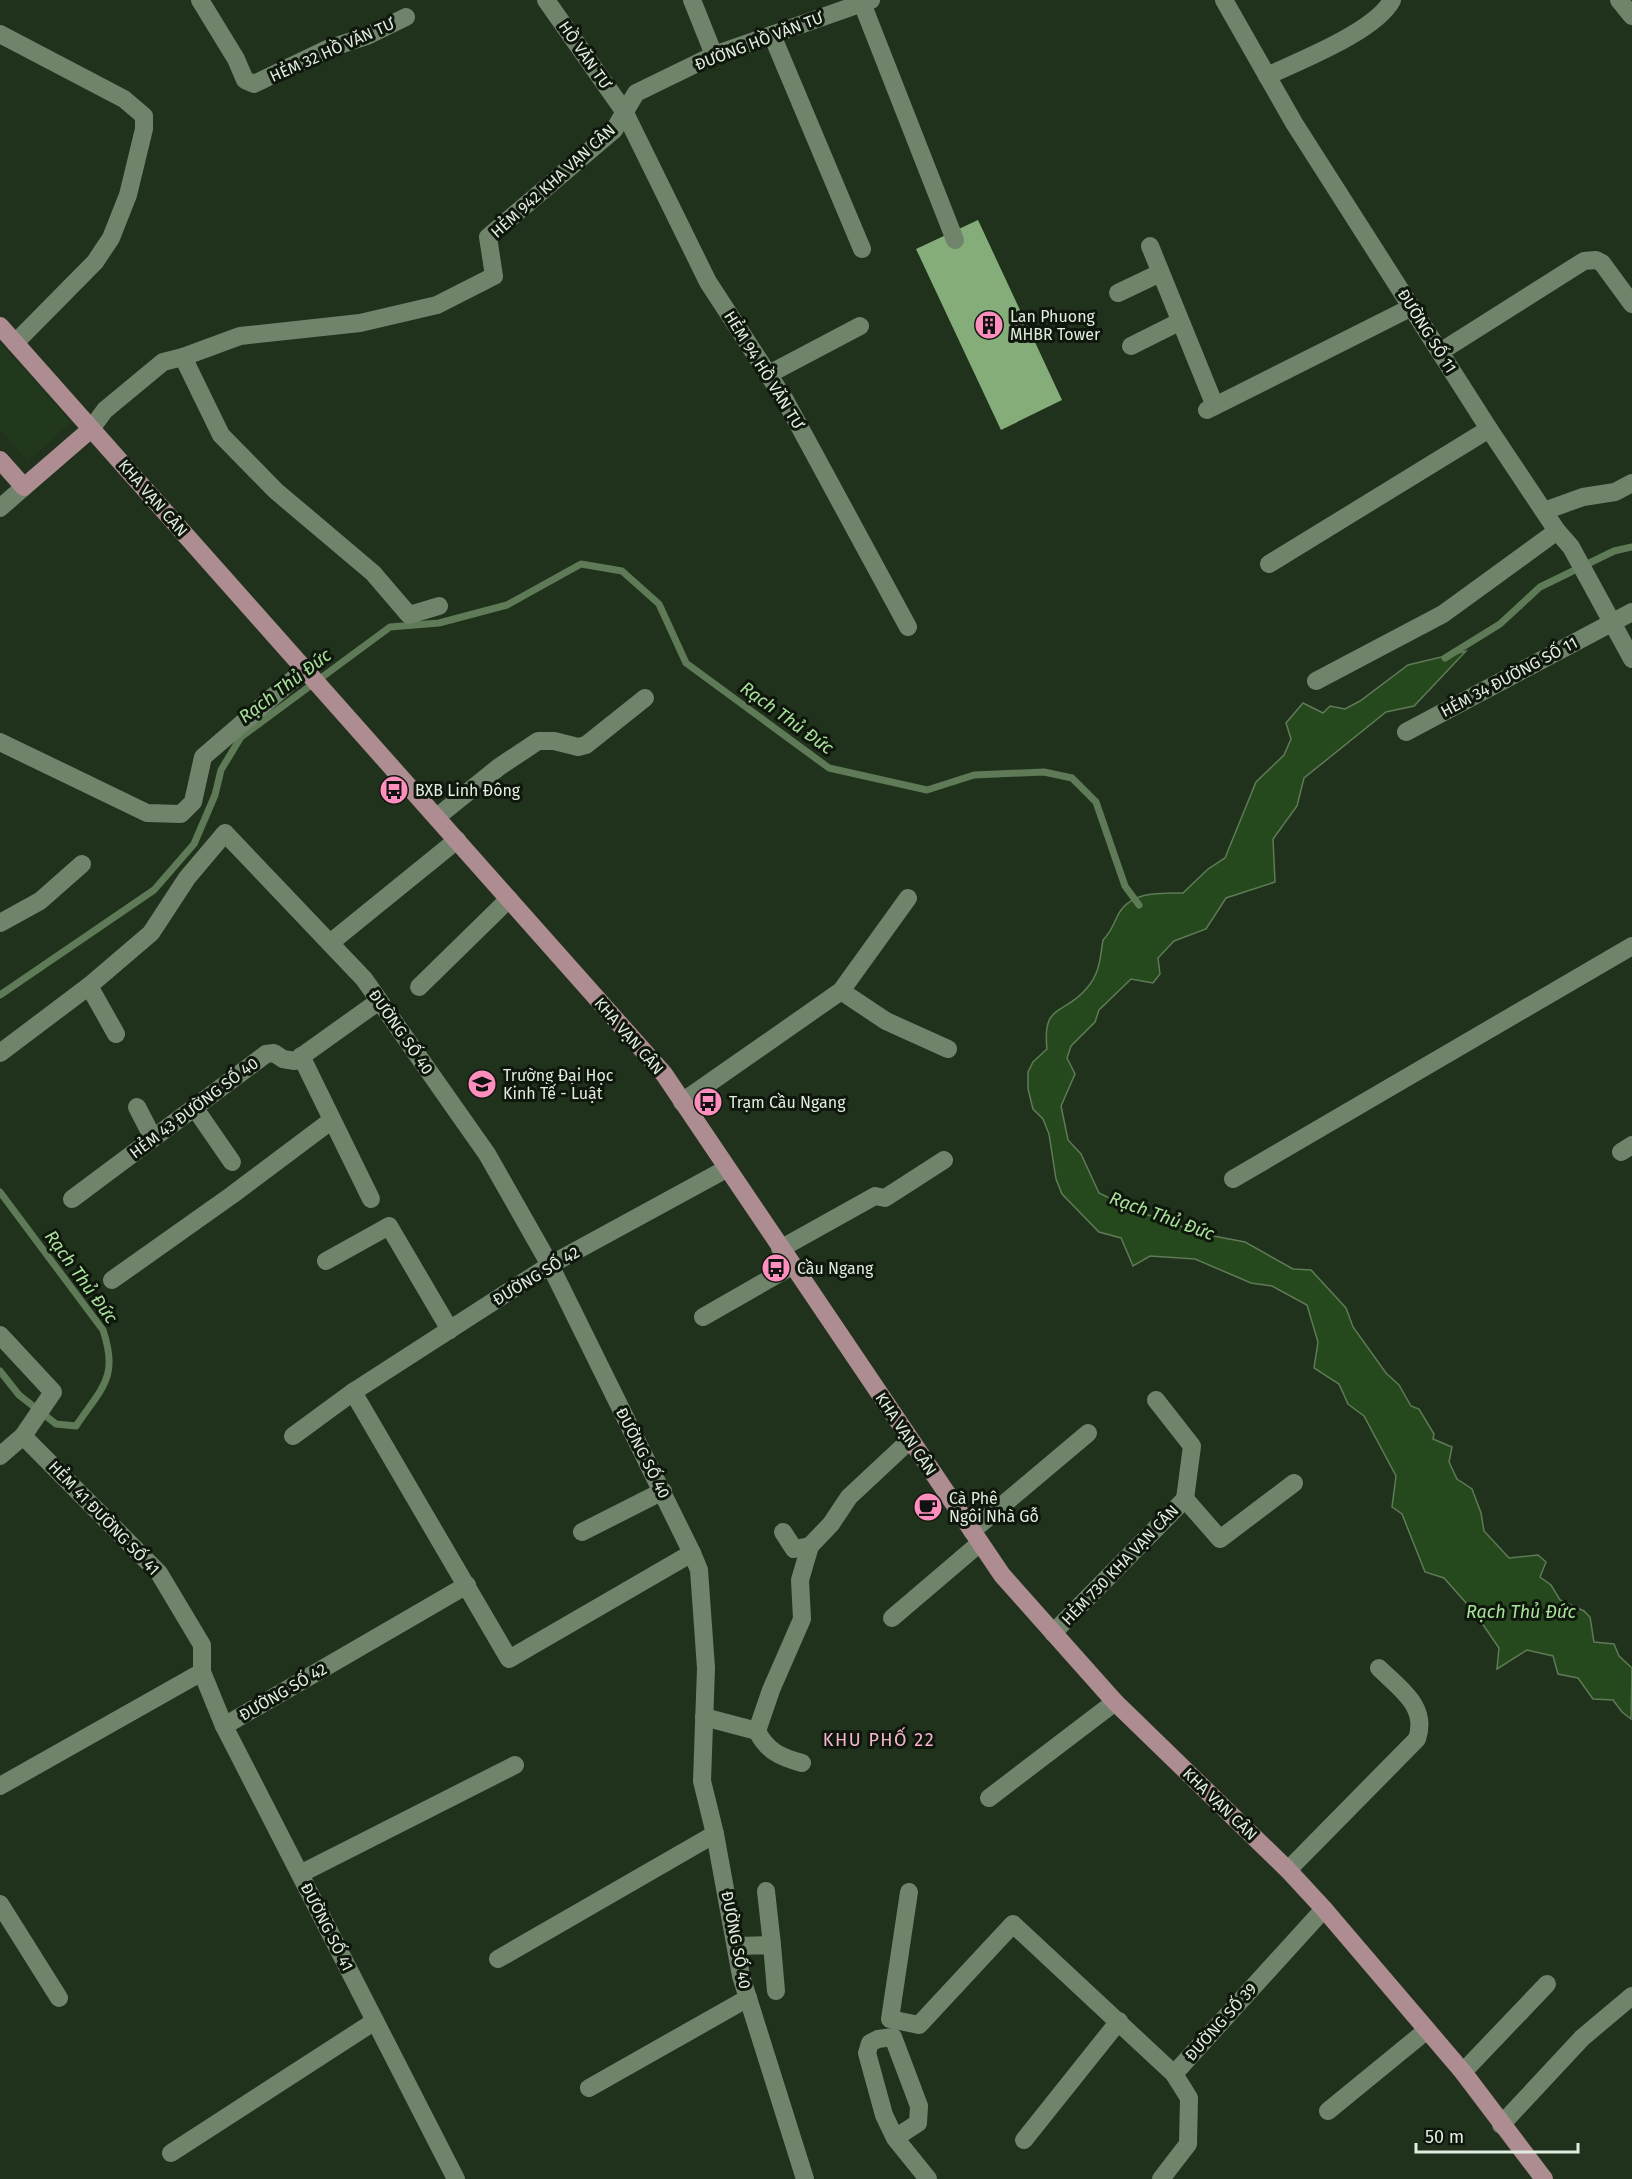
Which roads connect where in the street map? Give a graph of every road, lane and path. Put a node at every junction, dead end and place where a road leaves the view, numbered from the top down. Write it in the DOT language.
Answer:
graph roads {
  1 [pos="200,0"];
  2 [pos="546,0"];
  3 [pos="692,0"];
  4 [pos="1224,0"];
  5 [pos="1392,0"];
  6 [pos="1620,0"];
  7 [pos="857,3"];
  8 [pos="1632,16"];
  9 [pos="406,17"];
  10 [pos="0,34"];
  11 [pos="772,35"];
  12 [pos="714,55"];
  13 [pos="1267,76"];
  14 [pos="624,111"];
  15 [pos="955,240"];
  16 [pos="1150,246"];
  17 [pos="862,249"];
  18 [pos="1160,273"];
  19 [pos="1118,293"];
  20 [pos="1632,304"];
  21 [pos="1412,307"];
  22 [pos="1179,322"];
  23 [pos="0,326"];
  24 [pos="860,326"];
  25 [pos="15,342"];
  26 [pos="1131,346"];
  27 [pos="1440,352"];
  28 [pos="183,357"];
  29 [pos="769,374"];
  30 [pos="91,429"];
  31 [pos="1489,429"];
  32 [pos="0,460"];
  33 [pos="1632,483"];
  34 [pos="24,487"];
  35 [pos="0,508"];
  36 [pos="1544,511"];
  37 [pos="1557,531"];
  38 [pos="1269,564"];
  39 [pos="440,606"];
  40 [pos="1632,612"];
  41 [pos="1610,619"];
  42 [pos="908,627"];
  43 [pos="1632,660"];
  44 [pos="304,670"];
  45 [pos="1316,681"];
  46 [pos="645,698"];
  47 [pos="1406,732"];
  48 [pos="0,742"];
  49 [pos="436,817"];
  50 [pos="457,840"];
  51 [pos="82,864"];
  52 [pos="908,898"];
  53 [pos="509,899"];
  54 [pos="0,923"];
  55 [pos="330,943"];
  56 [pos="1632,946"];
  57 [pos="89,986"];
  58 [pos="419,987"];
  59 [pos="841,991"];
  60 [pos="379,1001"];
  61 [pos="116,1034"];
  62 [pos="948,1049"];
  63 [pos="0,1053"];
  64 [pos="301,1056"];
  65 [pos="682,1102"];
  66 [pos="137,1107"];
  67 [pos="194,1107"];
  68 [pos="332,1120"];
  69 [pos="153,1138"];
  70 [pos="944,1160"];
  71 [pos="232,1162"];
  72 [pos="726,1169"];
  73 [pos="1233,1179"];
  74 [pos="72,1199"];
  75 [pos="371,1199"];
  76 [pos="780,1249"];
  77 [pos="326,1261"];
  78 [pos="550,1265"];
  79 [pos="792,1266"];
  80 [pos="112,1280"];
  81 [pos="703,1317"];
  82 [pos="450,1330"];
  83 [pos="0,1335"];
  84 [pos="353,1392"];
  85 [pos="1156,1400"];
  86 [pos="1088,1433"];
  87 [pos="23,1436"];
  88 [pos="293,1436"];
  89 [pos="910,1440"];
  90 [pos="0,1456"];
  91 [pos="1294,1483"];
  92 [pos="663,1491"];
  93 [pos="1185,1499"];
  94 [pos="582,1532"];
  95 [pos="783,1532"];
  96 [pos="976,1537"];
  97 [pos="810,1546"];
  98 [pos="692,1553"];
  99 [pos="467,1585"];
  100 [pos="892,1618"];
  101 [pos="1053,1633"];
  102 [pos="1379,1668"];
  103 [pos="202,1672"];
  104 [pos="1115,1702"];
  105 [pos="704,1717"];
  106 [pos="224,1726"];
  107 [pos="757,1731"];
  108 [pos="802,1763"];
  109 [pos="516,1765"];
  110 [pos="0,1786"];
  111 [pos="989,1798"];
  112 [pos="715,1834"];
  113 [pos="1288,1870"];
  114 [pos="300,1874"];
  115 [pos="766,1891"];
  116 [pos="909,1892"];
  117 [pos="0,1904"];
  118 [pos="1324,1909"];
  119 [pos="772,1945"];
  120 [pos="735,1946"];
  121 [pos="498,1959"];
  122 [pos="1547,1984"];
  123 [pos="776,1991"];
  124 [pos="1632,1996"];
  125 [pos="59,1998"];
  126 [pos="748,1998"];
  127 [pos="375,2021"];
  128 [pos="1119,2021"];
  129 [pos="1427,2030"];
  130 [pos="1463,2072"];
  131 [pos="1174,2074"];
  132 [pos="589,2088"];
  133 [pos="1328,2111"];
  134 [pos="1501,2125"];
  135 [pos="895,2138"];
  136 [pos="1024,2140"];
  137 [pos="171,2153"];
  138 [pos="456,2179"];
  139 [pos="805,2179"];
  140 [pos="928,2179"];
  141 [pos="1161,2179"];
  142 [pos="1544,2179"];
  1 -- 9 [label="street, HẺM 32 HỒ VĂN TƯ"];
  2 -- 14 [label="street, HỒ VĂN TƯ"];
  3 -- 12 [label="street"];
  4 -- 13 [label="street, ĐƯỜNG SỐ 11"];
  5 -- 13 [label="street"];
  6 -- 8 [label="street"];
  7 -- 11 [label="street, ĐƯỜNG HỒ VĂN TƯ"];
  7 -- 15 [label="street"];
  10 -- 25 [label="street"];
  11 -- 12 [label="street, ĐƯỜNG HỒ VĂN TƯ"];
  11 -- 17 [label="street"];
  12 -- 14 [label="street, ĐƯỜNG HỒ VĂN TƯ"];
  13 -- 21 [label="street, ĐƯỜNG SỐ 11"];
  14 -- 28 [label="street, HẺM 942 KHA VẠN CÂN"];
  14 -- 29 [label="street, HẺM 94 HỒ VĂN TƯ"];
  16 -- 18 [label="street"];
  18 -- 19 [label="street"];
  18 -- 22 [label="street"];
  20 -- 27 [label="street"];
  21 -- 22 [label="street"];
  21 -- 27 [label="street, ĐƯỜNG SỐ 11"];
  22 -- 26 [label="street"];
  23 -- 25 [label="main road, KHA VẠN CÂN"];
  24 -- 29 [label="street"];
  25 -- 30 [label="main road, KHA VẠN CÂN"];
  27 -- 31 [label="street, ĐƯỜNG SỐ 11"];
  28 -- 30 [label="street, HẺM 942 KHA VẠN CÂN"];
  28 -- 39 [label="street"];
  29 -- 42 [label="street, HẺM 94 HỒ VĂN TƯ"];
  30 -- 34 [label="main road"];
  30 -- 44 [label="main road, KHA VẠN CÂN"];
  31 -- 36 [label="street, ĐƯỜNG SỐ 11"];
  31 -- 38 [label="street"];
  32 -- 34 [label="main road"];
  33 -- 36 [label="street"];
  34 -- 35 [label="street"];
  36 -- 37 [label="street, ĐƯỜNG SỐ 11"];
  37 -- 41 [label="street, ĐƯỜNG SỐ 11"];
  37 -- 45 [label="street"];
  40 -- 41 [label="street, HẺM 34 ĐƯỜNG SỐ 11"];
  41 -- 43 [label="street, ĐƯỜNG SỐ 11"];
  41 -- 47 [label="street, HẺM 34 ĐƯỜNG SỐ 11"];
  44 -- 48 [label="street"];
  44 -- 49 [label="main road, KHA VẠN CÂN"];
  46 -- 49 [label="street"];
  49 -- 50 [label="main road, KHA VẠN CÂN"];
  50 -- 53 [label="main road, KHA VẠN CÂN"];
  50 -- 55 [label="street"];
  51 -- 54 [label="street"];
  52 -- 59 [label="street"];
  53 -- 58 [label="street"];
  53 -- 65 [label="main road, KHA VẠN CÂN"];
  55 -- 57 [label="street, ĐƯỜNG SỐ 40"];
  55 -- 60 [label="street, ĐƯỜNG SỐ 40"];
  56 -- 73 [label="street"];
  57 -- 61 [label="street"];
  57 -- 63 [label="street"];
  59 -- 62 [label="street"];
  59 -- 65 [label="street"];
  60 -- 64 [label="street"];
  60 -- 78 [label="street, ĐƯỜNG SỐ 40"];
  64 -- 67 [label="street, HẺM 43 ĐƯỜNG SỐ 40"];
  64 -- 68 [label="street"];
  65 -- 72 [label="main road, KHA VẠN CÂN"];
  66 -- 69 [label="street"];
  67 -- 69 [label="street, HẺM 43 ĐƯỜNG SỐ 40"];
  67 -- 71 [label="street"];
  68 -- 75 [label="street"];
  68 -- 80 [label="street"];
  69 -- 74 [label="street, HẺM 43 ĐƯỜNG SỐ 40"];
  70 -- 76 [label="street"];
  72 -- 76 [label="main road, KHA VẠN CÂN"];
  72 -- 78 [label="street, ĐƯỜNG SỐ 42"];
  76 -- 79 [label="main road, KHA VẠN CÂN"];
  77 -- 82 [label="street"];
  78 -- 82 [label="street, ĐƯỜNG SỐ 42"];
  78 -- 92 [label="street, ĐƯỜNG SỐ 40"];
  79 -- 81 [label="street"];
  79 -- 89 [label="main road, KHA VẠN CÂN"];
  82 -- 84 [label="street, ĐƯỜNG SỐ 42"];
  83 -- 87 [label="street"];
  84 -- 88 [label="street, ĐƯỜNG SỐ 42"];
  84 -- 99 [label="street"];
  85 -- 93 [label="street"];
  86 -- 96 [label="street"];
  87 -- 90 [label="street"];
  87 -- 103 [label="street, HẺM 41 ĐƯỜNG SỐ 41"];
  89 -- 96 [label="main road, KHA VẠN CÂN"];
  89 -- 97 [label="street"];
  91 -- 93 [label="street, HẺM 730 KHA VẠN CÂN"];
  92 -- 94 [label="street"];
  92 -- 98 [label="street, ĐƯỜNG SỐ 40"];
  93 -- 101 [label="street, HẺM 730 KHA VẠN CÂN"];
  95 -- 97 [label="street"];
  96 -- 100 [label="street"];
  96 -- 101 [label="main road, KHA VẠN CÂN"];
  97 -- 107 [label="street"];
  98 -- 99 [label="street"];
  98 -- 105 [label="street, ĐƯỜNG SỐ 40"];
  99 -- 106 [label="street, ĐƯỜNG SỐ 42"];
  101 -- 104 [label="main road, KHA VẠN CÂN"];
  102 -- 113 [label="street"];
  103 -- 106 [label="street, ĐƯỜNG SỐ 41"];
  103 -- 110 [label="street"];
  104 -- 111 [label="street"];
  104 -- 113 [label="main road, KHA VẠN CÂN"];
  105 -- 107 [label="street"];
  105 -- 112 [label="street, ĐƯỜNG SỐ 40"];
  106 -- 114 [label="street, ĐƯỜNG SỐ 41"];
  107 -- 108 [label="street"];
  109 -- 114 [label="street"];
  112 -- 120 [label="street, ĐƯỜNG SỐ 40"];
  112 -- 121 [label="street"];
  113 -- 118 [label="main road, KHA VẠN CÂN"];
  114 -- 127 [label="street, ĐƯỜNG SỐ 41"];
  115 -- 119 [label="street"];
  116 -- 128 [label="street"];
  117 -- 125 [label="street"];
  118 -- 129 [label="main road, KHA VẠN CÂN"];
  118 -- 131 [label="street, ĐƯỜNG SỐ 39"];
  119 -- 120 [label="street"];
  119 -- 123 [label="street"];
  120 -- 126 [label="street, ĐƯỜNG SỐ 40"];
  122 -- 130 [label="street"];
  124 -- 134 [label="street"];
  126 -- 132 [label="street"];
  126 -- 139 [label="street, ĐƯỜNG SỐ 40"];
  127 -- 137 [label="street"];
  127 -- 138 [label="street, ĐƯỜNG SỐ 41"];
  128 -- 131 [label="street"];
  128 -- 136 [label="street"];
  129 -- 130 [label="main road, KHA VẠN CÂN"];
  129 -- 133 [label="street"];
  130 -- 134 [label="main road, KHA VẠN CÂN"];
  131 -- 141 [label="street, ĐƯỜNG SỐ 39"];
  134 -- 142 [label="main road, KHA VẠN CÂN"];
  135 -- 135 [label="street"];
  135 -- 140 [label="street"];
}
